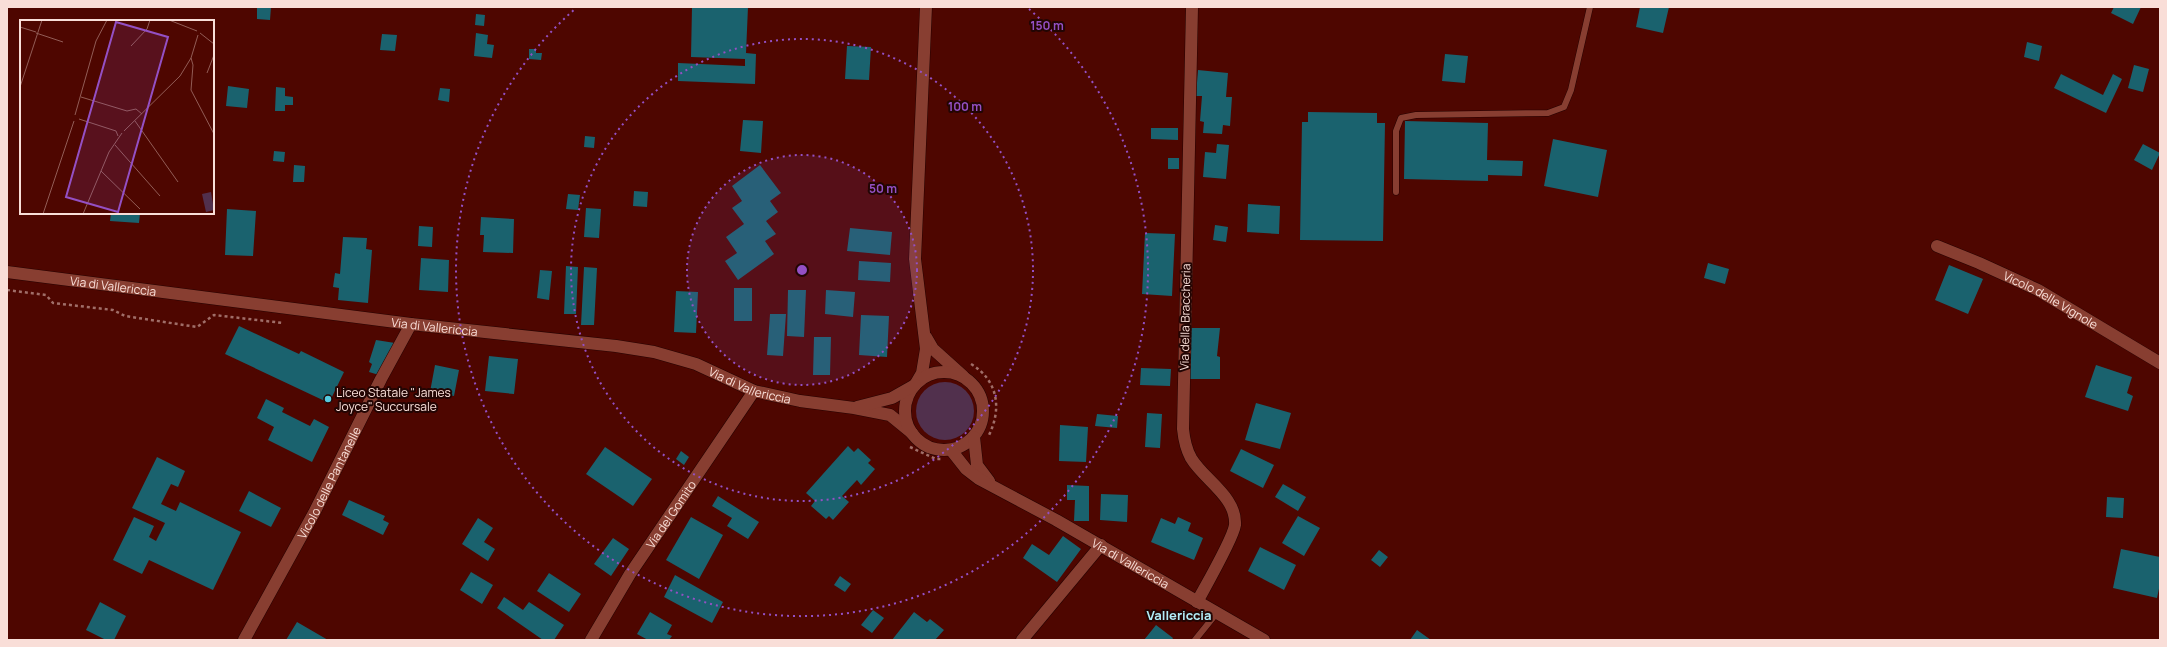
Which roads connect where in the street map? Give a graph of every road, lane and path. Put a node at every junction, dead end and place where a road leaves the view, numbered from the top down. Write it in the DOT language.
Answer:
graph roads {
  1 [pos="926,7"];
  2 [pos="1192,7"];
  3 [pos="1590,7"];
  4 [pos="1396,192"];
  5 [pos="1937,246"];
  6 [pos="7,272"];
  7 [pos="7,290"];
  8 [pos="286,323"];
  9 [pos="411,324"];
  10 [pos="925,334"];
  11 [pos="966,360"];
  12 [pos="2160,363"];
  13 [pos="963,376"];
  14 [pos="915,385"];
  15 [pos="754,391"];
  16 [pos="854,408"];
  17 [pos="974,437"];
  18 [pos="909,438"];
  19 [pos="985,442"];
  20 [pos="950,454"];
  21 [pos="995,488"];
  22 [pos="1101,545"];
  23 [pos="1197,602"];
  24 [pos="1216,614"];
  25 [pos="244,640"];
  26 [pos="591,640"];
  27 [pos="1022,640"];
  28 [pos="1195,640"];
  29 [pos="1264,640"];
  1 -- 10 [label="street"];
  2 -- 23 [label="street, Via della Braccheria"];
  3 -- 4 [label="lane"];
  5 -- 12 [label="street, Vicolo delle Vignole"];
  6 -- 9 [label="street, Via di Vallericcia"];
  7 -- 8 [label="path"];
  9 -- 15 [label="street, Via di Vallericcia"];
  9 -- 25 [label="street, Vicolo delle Pantanelle"];
  10 -- 13 [label="street"];
  10 -- 14 [label="street"];
  11 -- 19 [label="path"];
  13 -- 14 [label="street, Via di Vallericcia"];
  13 -- 17 [label="street"];
  14 -- 16 [label="street, Via di Vallericcia"];
  14 -- 18 [label="street, Via di Vallericcia"];
  15 -- 16 [label="street, Via di Vallericcia"];
  15 -- 26 [label="street, Via del Gomito"];
  16 -- 18 [label="street, Via di Vallericcia"];
  17 -- 20 [label="street, Via di Vallericcia"];
  17 -- 21 [label="street, Via di Vallericcia"];
  18 -- 20 [label="street, Via di Vallericcia"];
  18 -- 20 [label="path"];
  20 -- 21 [label="street, Via di Vallericcia"];
  21 -- 22 [label="street, Via di Vallericcia"];
  22 -- 23 [label="street, Via di Vallericcia"];
  22 -- 27 [label="street"];
  23 -- 24 [label="street, Via di Vallericcia"];
  24 -- 28 [label="lane"];
  24 -- 29 [label="street, Via di Vallericcia"];
}
